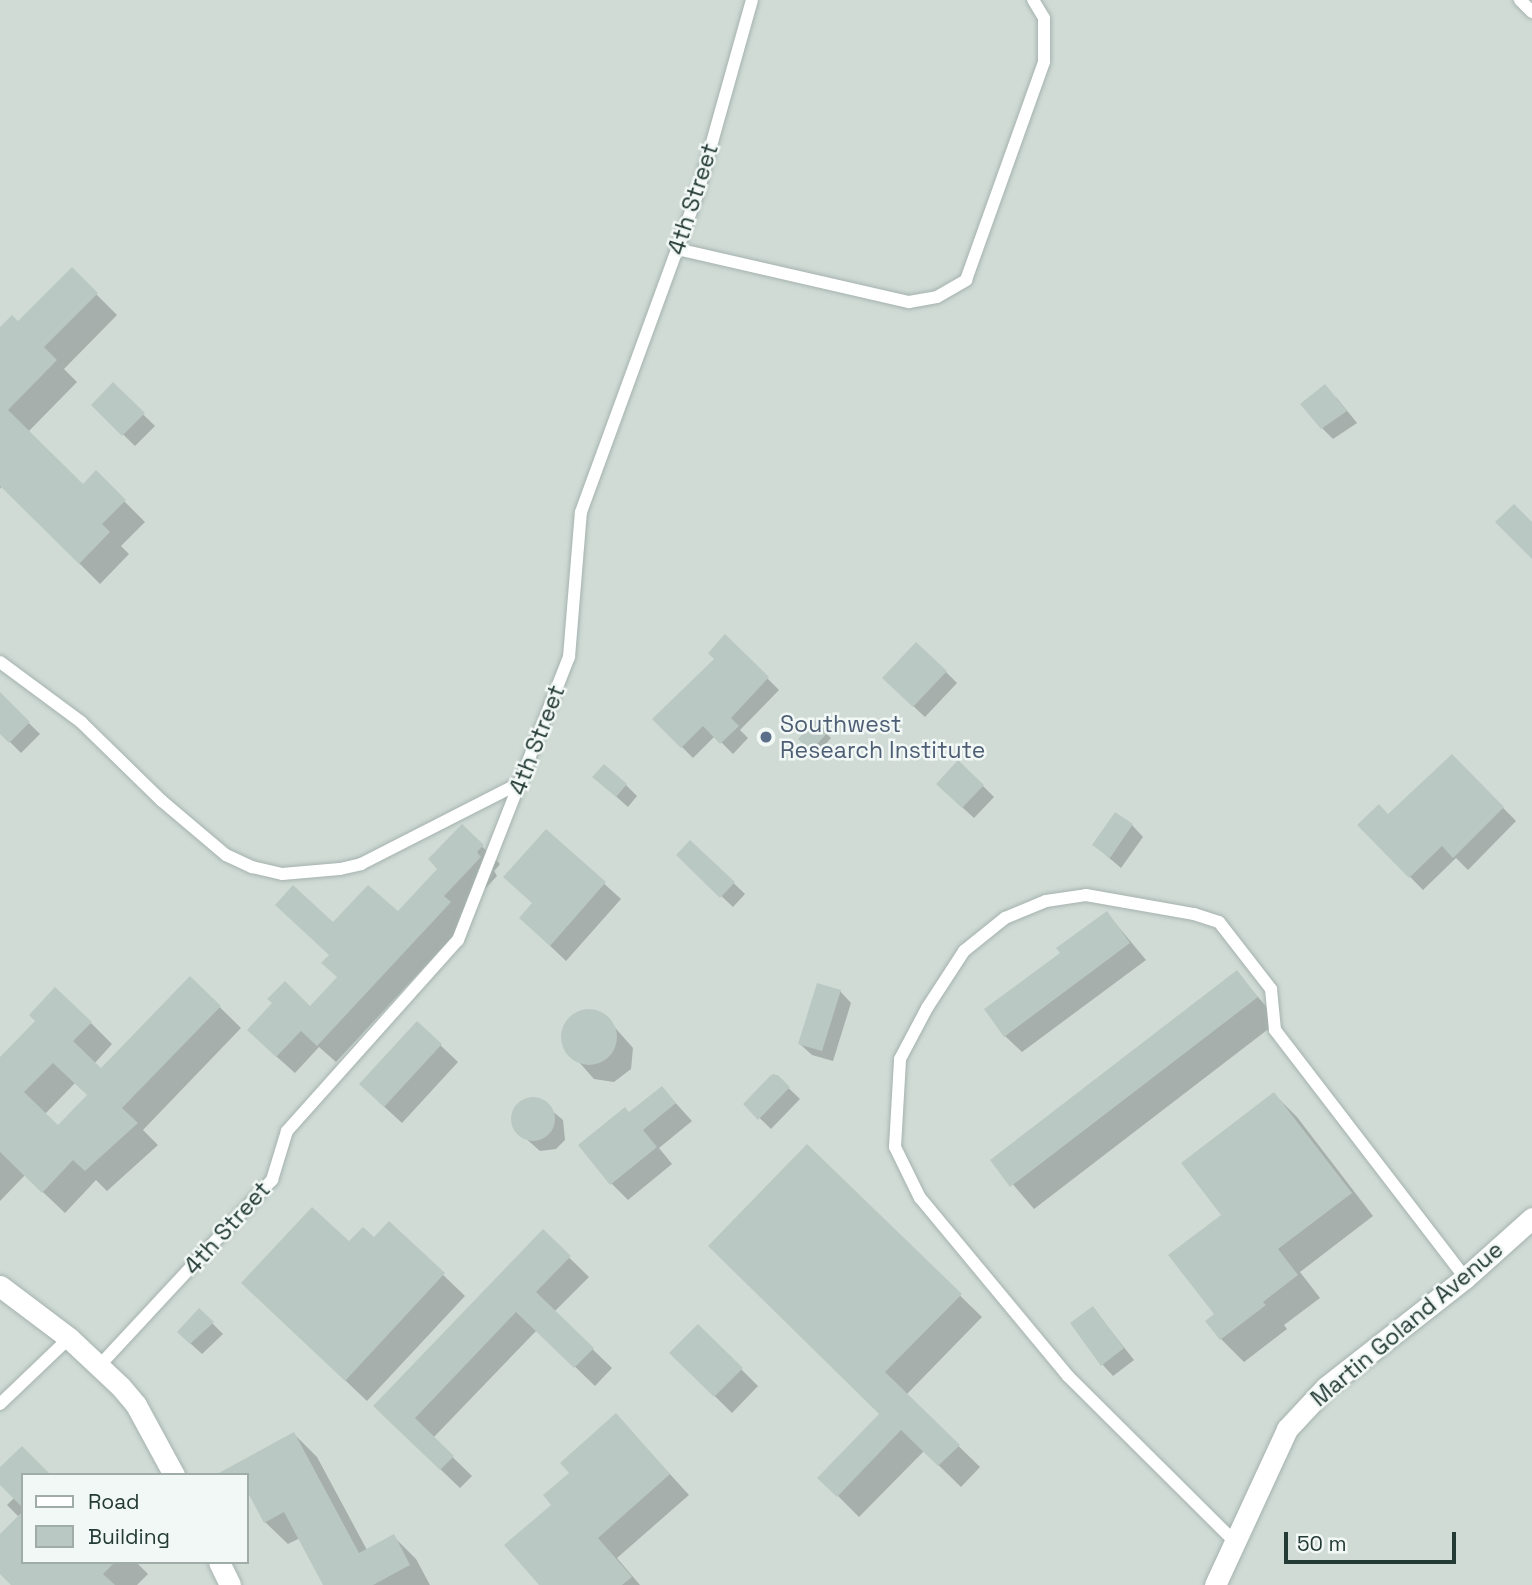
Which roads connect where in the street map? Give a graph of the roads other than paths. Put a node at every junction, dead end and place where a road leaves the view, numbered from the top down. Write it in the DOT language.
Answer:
graph roads {
  1 [pos="752,0"];
  2 [pos="1032,0"];
  3 [pos="1520,0"];
  4 [pos="1532,12"];
  5 [pos="677,248"];
  6 [pos="0,662"];
  7 [pos="520,783"];
  8 [pos="1532,1218"];
  9 [pos="1465,1278"];
  10 [pos="0,1286"];
  11 [pos="69,1338"];
  12 [pos="100,1365"];
  13 [pos="0,1404"];
  14 [pos="173,1473"];
  15 [pos="1234,1541"];
  16 [pos="220,1564"];
  17 [pos="230,1585"];
  18 [pos="1215,1585"];
  1 -- 5 [label="lane, 4th Street"];
  2 -- 5 [label="lane"];
  3 -- 4 [label="lane"];
  5 -- 7 [label="lane, 4th Street"];
  6 -- 7 [label="lane"];
  7 -- 12 [label="lane, 4th Street"];
  8 -- 9 [label="street, Martin Goland Avenue"];
  9 -- 15 [label="street, Martin Goland Avenue"];
  9 -- 15 [label="lane"];
  10 -- 11 [label="street"];
  11 -- 12 [label="street"];
  11 -- 13 [label="lane"];
  12 -- 14 [label="street"];
  15 -- 18 [label="street, Martin Goland Avenue"];
  16 -- 17 [label="street"];
}
